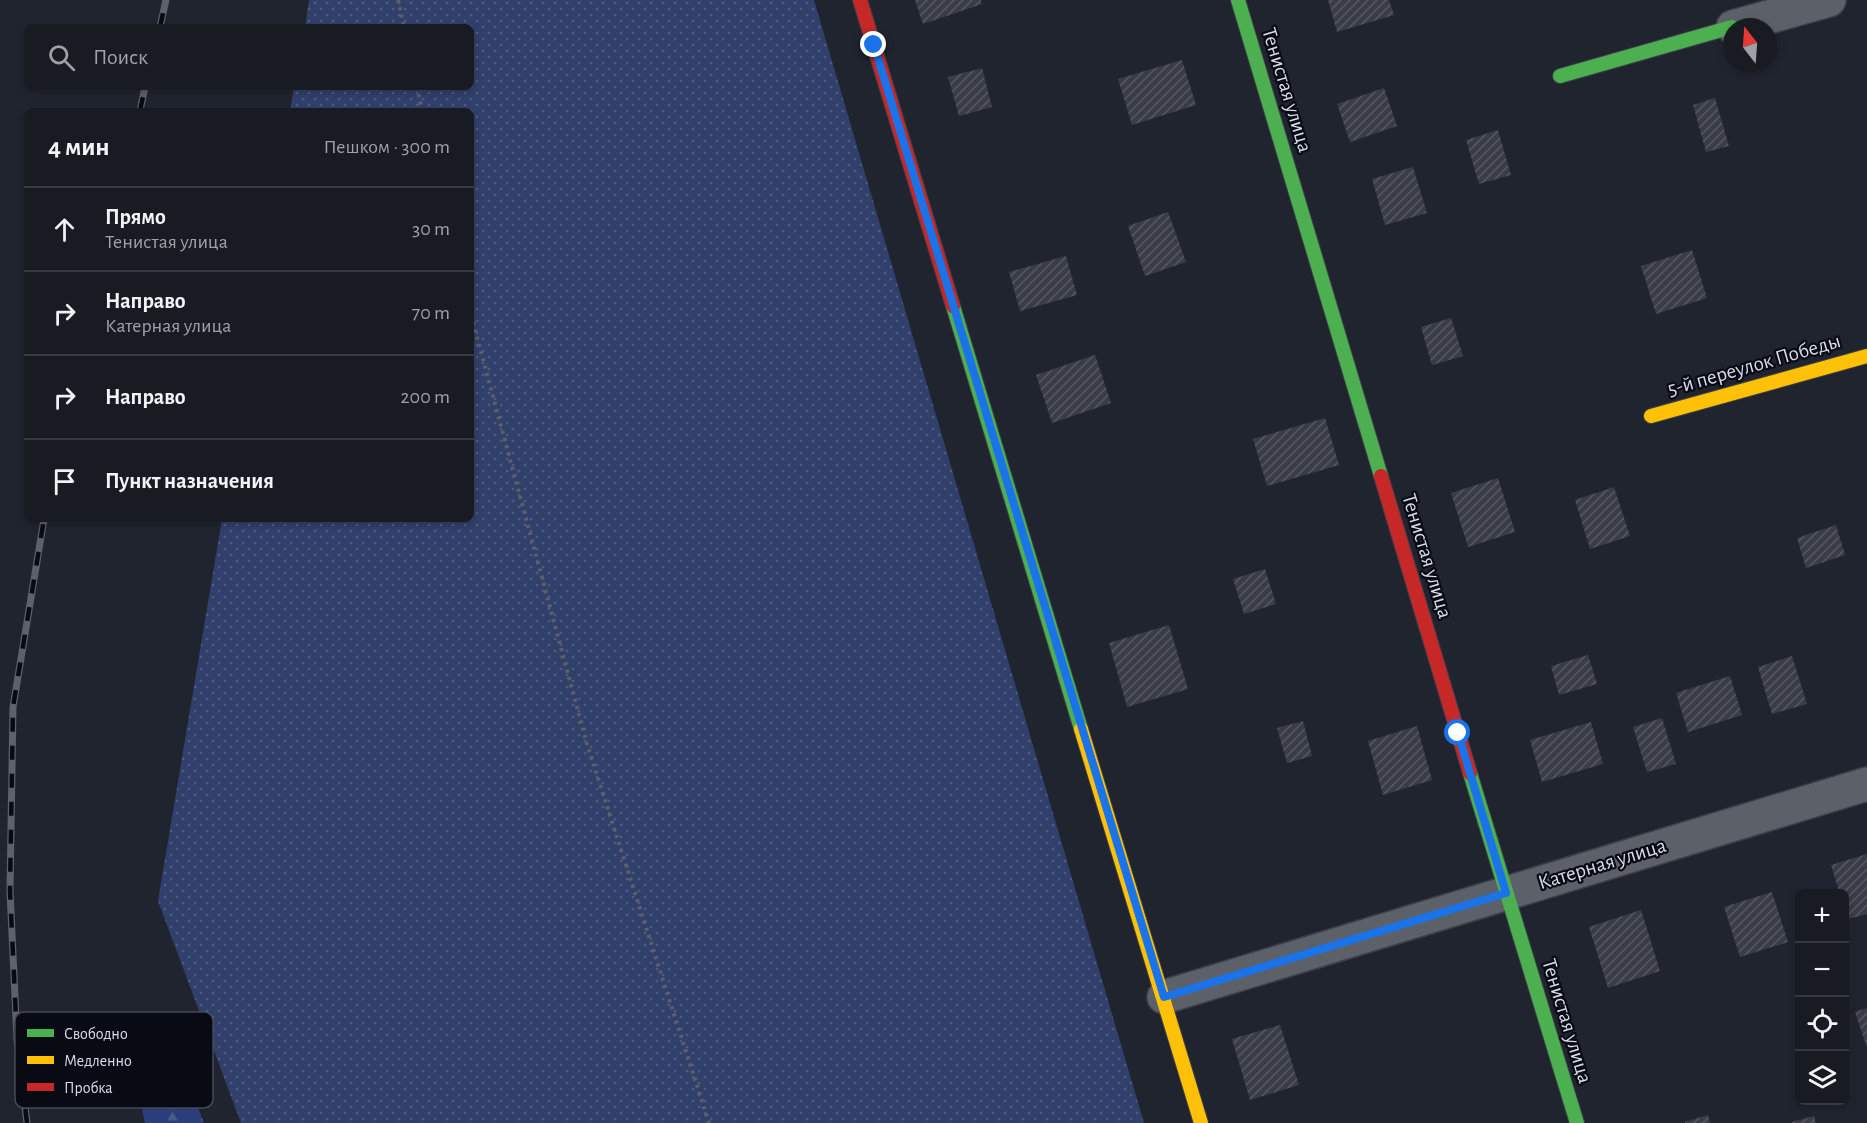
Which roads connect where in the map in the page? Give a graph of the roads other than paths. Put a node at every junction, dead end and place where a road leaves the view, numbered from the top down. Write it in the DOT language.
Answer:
graph roads {
  1 [pos="860,0"];
  2 [pos="1238,0"];
  3 [pos="1829,0"];
  4 [pos="1764,18"];
  5 [pos="1723,30"];
  6 [pos="1560,76"];
  7 [pos="1867,356"];
  8 [pos="1651,416"];
  9 [pos="1867,784"];
  10 [pos="1506,893"];
  11 [pos="1164,997"];
  12 [pos="1201,1123"];
  13 [pos="1577,1123"];
  1 -- 11 [label="street"];
  2 -- 10 [label="street, Тенистая улица"];
  3 -- 4 [label="street"];
  5 -- 6 [label="street"];
  7 -- 8 [label="street, 5-й переулок Победы"];
  9 -- 10 [label="street, Катерная улица"];
  10 -- 11 [label="street, Катерная улица"];
  10 -- 13 [label="street, Тенистая улица"];
  11 -- 12 [label="street"];
}
